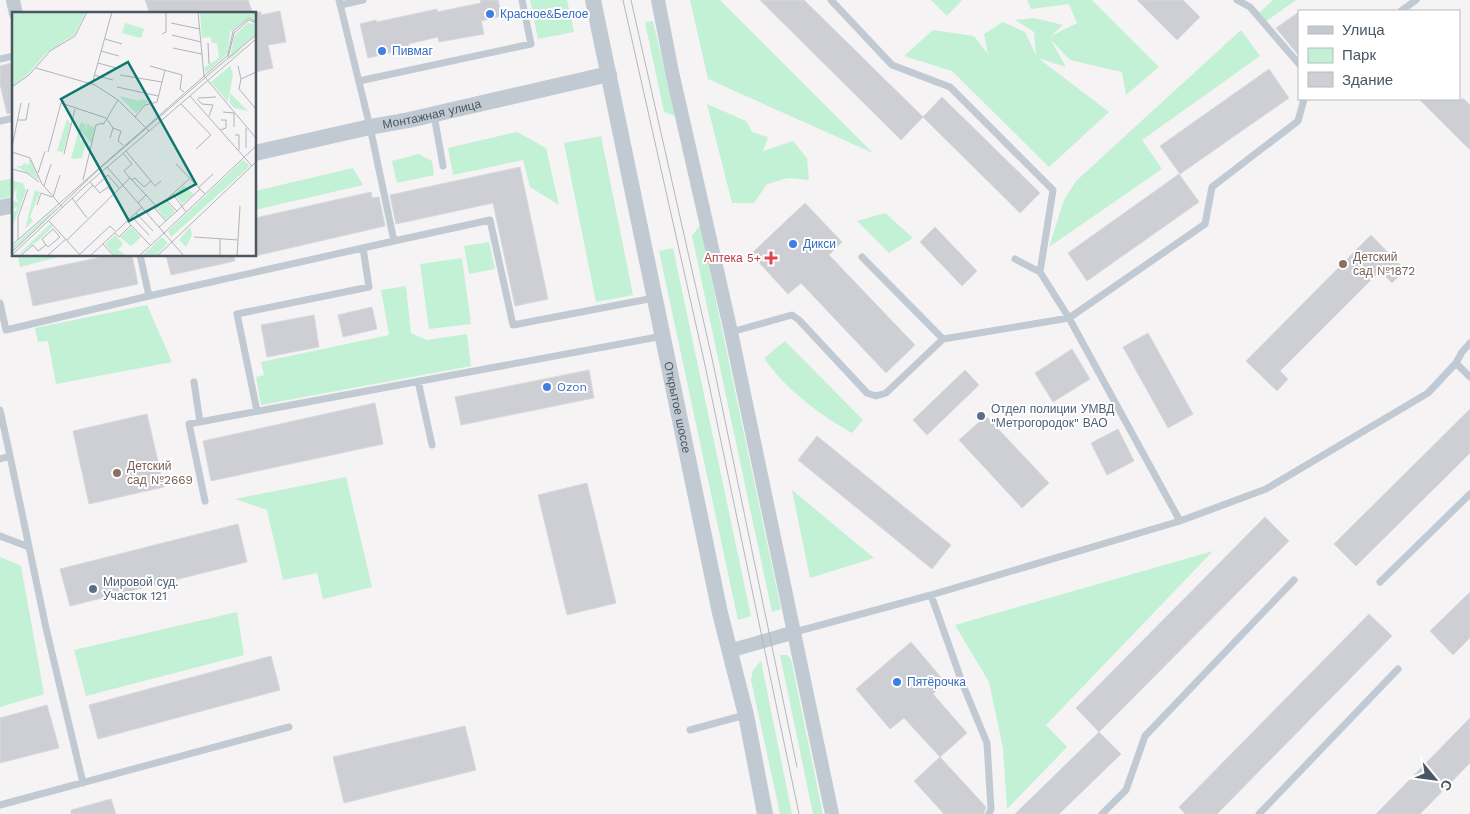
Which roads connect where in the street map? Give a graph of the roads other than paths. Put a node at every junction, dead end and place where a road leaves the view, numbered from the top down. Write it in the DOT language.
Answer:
graph roads {
  1 [pos="363,0"];
  2 [pos="522,0"];
  3 [pos="593,0"];
  4 [pos="658,0"];
  5 [pos="831,0"];
  6 [pos="1237,0"];
  7 [pos="1416,0"];
  8 [pos="340,2"];
  9 [pos="1402,10"];
  10 [pos="1298,63"];
  11 [pos="609,74"];
  12 [pos="359,81"];
  13 [pos="1304,100"];
  14 [pos="434,114"];
  15 [pos="370,127"];
  16 [pos="256,152"];
  17 [pos="443,166"];
  18 [pos="394,241"];
  19 [pos="363,248"];
  20 [pos="140,256"];
  21 [pos="862,257"];
  22 [pos="1015,258"];
  23 [pos="1040,272"];
  24 [pos="149,296"];
  25 [pos="654,298"];
  26 [pos="0,304"];
  27 [pos="1070,318"];
  28 [pos="731,332"];
  29 [pos="663,336"];
  30 [pos="943,339"];
  31 [pos="1470,342"];
  32 [pos="1456,363"];
  33 [pos="1470,377"];
  34 [pos="418,381"];
  35 [pos="194,382"];
  36 [pos="0,410"];
  37 [pos="258,411"];
  38 [pos="200,422"];
  39 [pos="432,445"];
  40 [pos="10,456"];
  41 [pos="0,459"];
  42 [pos="1470,494"];
  43 [pos="205,501"];
  44 [pos="1180,521"];
  45 [pos="0,536"];
  46 [pos="29,547"];
  47 [pos="1294,580"];
  48 [pos="1380,582"];
  49 [pos="931,595"];
  50 [pos="795,632"];
  51 [pos="730,651"];
  52 [pos="1398,669"];
  53 [pos="746,715"];
  54 [pos="289,728"];
  55 [pos="690,730"];
  56 [pos="83,783"];
  57 [pos="0,805"];
  58 [pos="765,814"];
  59 [pos="832,814"];
  60 [pos="989,814"];
  61 [pos="1102,814"];
  62 [pos="1259,814"];
  1 -- 8 [label="lane"];
  2 -- 12 [label="lane"];
  3 -- 11 [label="street, Открытое шоссе"];
  4 -- 28 [label="street"];
  5 -- 23 [label="lane"];
  6 -- 10 [label="lane"];
  7 -- 9 [label="lane"];
  8 -- 12 [label="lane"];
  11 -- 14 [label="street, Монтажная улица"];
  11 -- 25 [label="street, Открытое шоссе"];
  12 -- 15 [label="lane"];
  13 -- 27 [label="lane"];
  14 -- 15 [label="street, Монтажная улица"];
  14 -- 17 [label="lane"];
  15 -- 16 [label="street, Монтажная улица"];
  15 -- 18 [label="lane"];
  18 -- 19 [label="lane"];
  18 -- 25 [label="lane"];
  19 -- 24 [label="lane"];
  19 -- 37 [label="lane"];
  20 -- 24 [label="lane"];
  21 -- 30 [label="lane"];
  22 -- 23 [label="lane"];
  23 -- 27 [label="lane"];
  24 -- 26 [label="lane"];
  25 -- 29 [label="street, Открытое шоссе"];
  27 -- 30 [label="lane"];
  27 -- 44 [label="lane"];
  28 -- 30 [label="lane"];
  28 -- 50 [label="street"];
  29 -- 34 [label="lane"];
  29 -- 51 [label="street, Открытое шоссе"];
  31 -- 32 [label="lane"];
  32 -- 33 [label="lane"];
  32 -- 44 [label="lane"];
  34 -- 37 [label="lane"];
  34 -- 39 [label="lane"];
  35 -- 38 [label="lane"];
  36 -- 40 [label="lane"];
  37 -- 38 [label="lane"];
  38 -- 43 [label="lane"];
  40 -- 41 [label="lane"];
  40 -- 46 [label="lane"];
  42 -- 48 [label="lane"];
  44 -- 49 [label="lane"];
  45 -- 46 [label="lane"];
  46 -- 56 [label="lane"];
  47 -- 61 [label="lane"];
  49 -- 50 [label="lane"];
  49 -- 60 [label="lane"];
  50 -- 51 [label="street"];
  50 -- 59 [label="street"];
  51 -- 53 [label="street, Открытое шоссе"];
  52 -- 62 [label="lane"];
  53 -- 55 [label="lane"];
  53 -- 58 [label="street, Открытое шоссе"];
  54 -- 56 [label="lane"];
  56 -- 57 [label="lane"];
}
